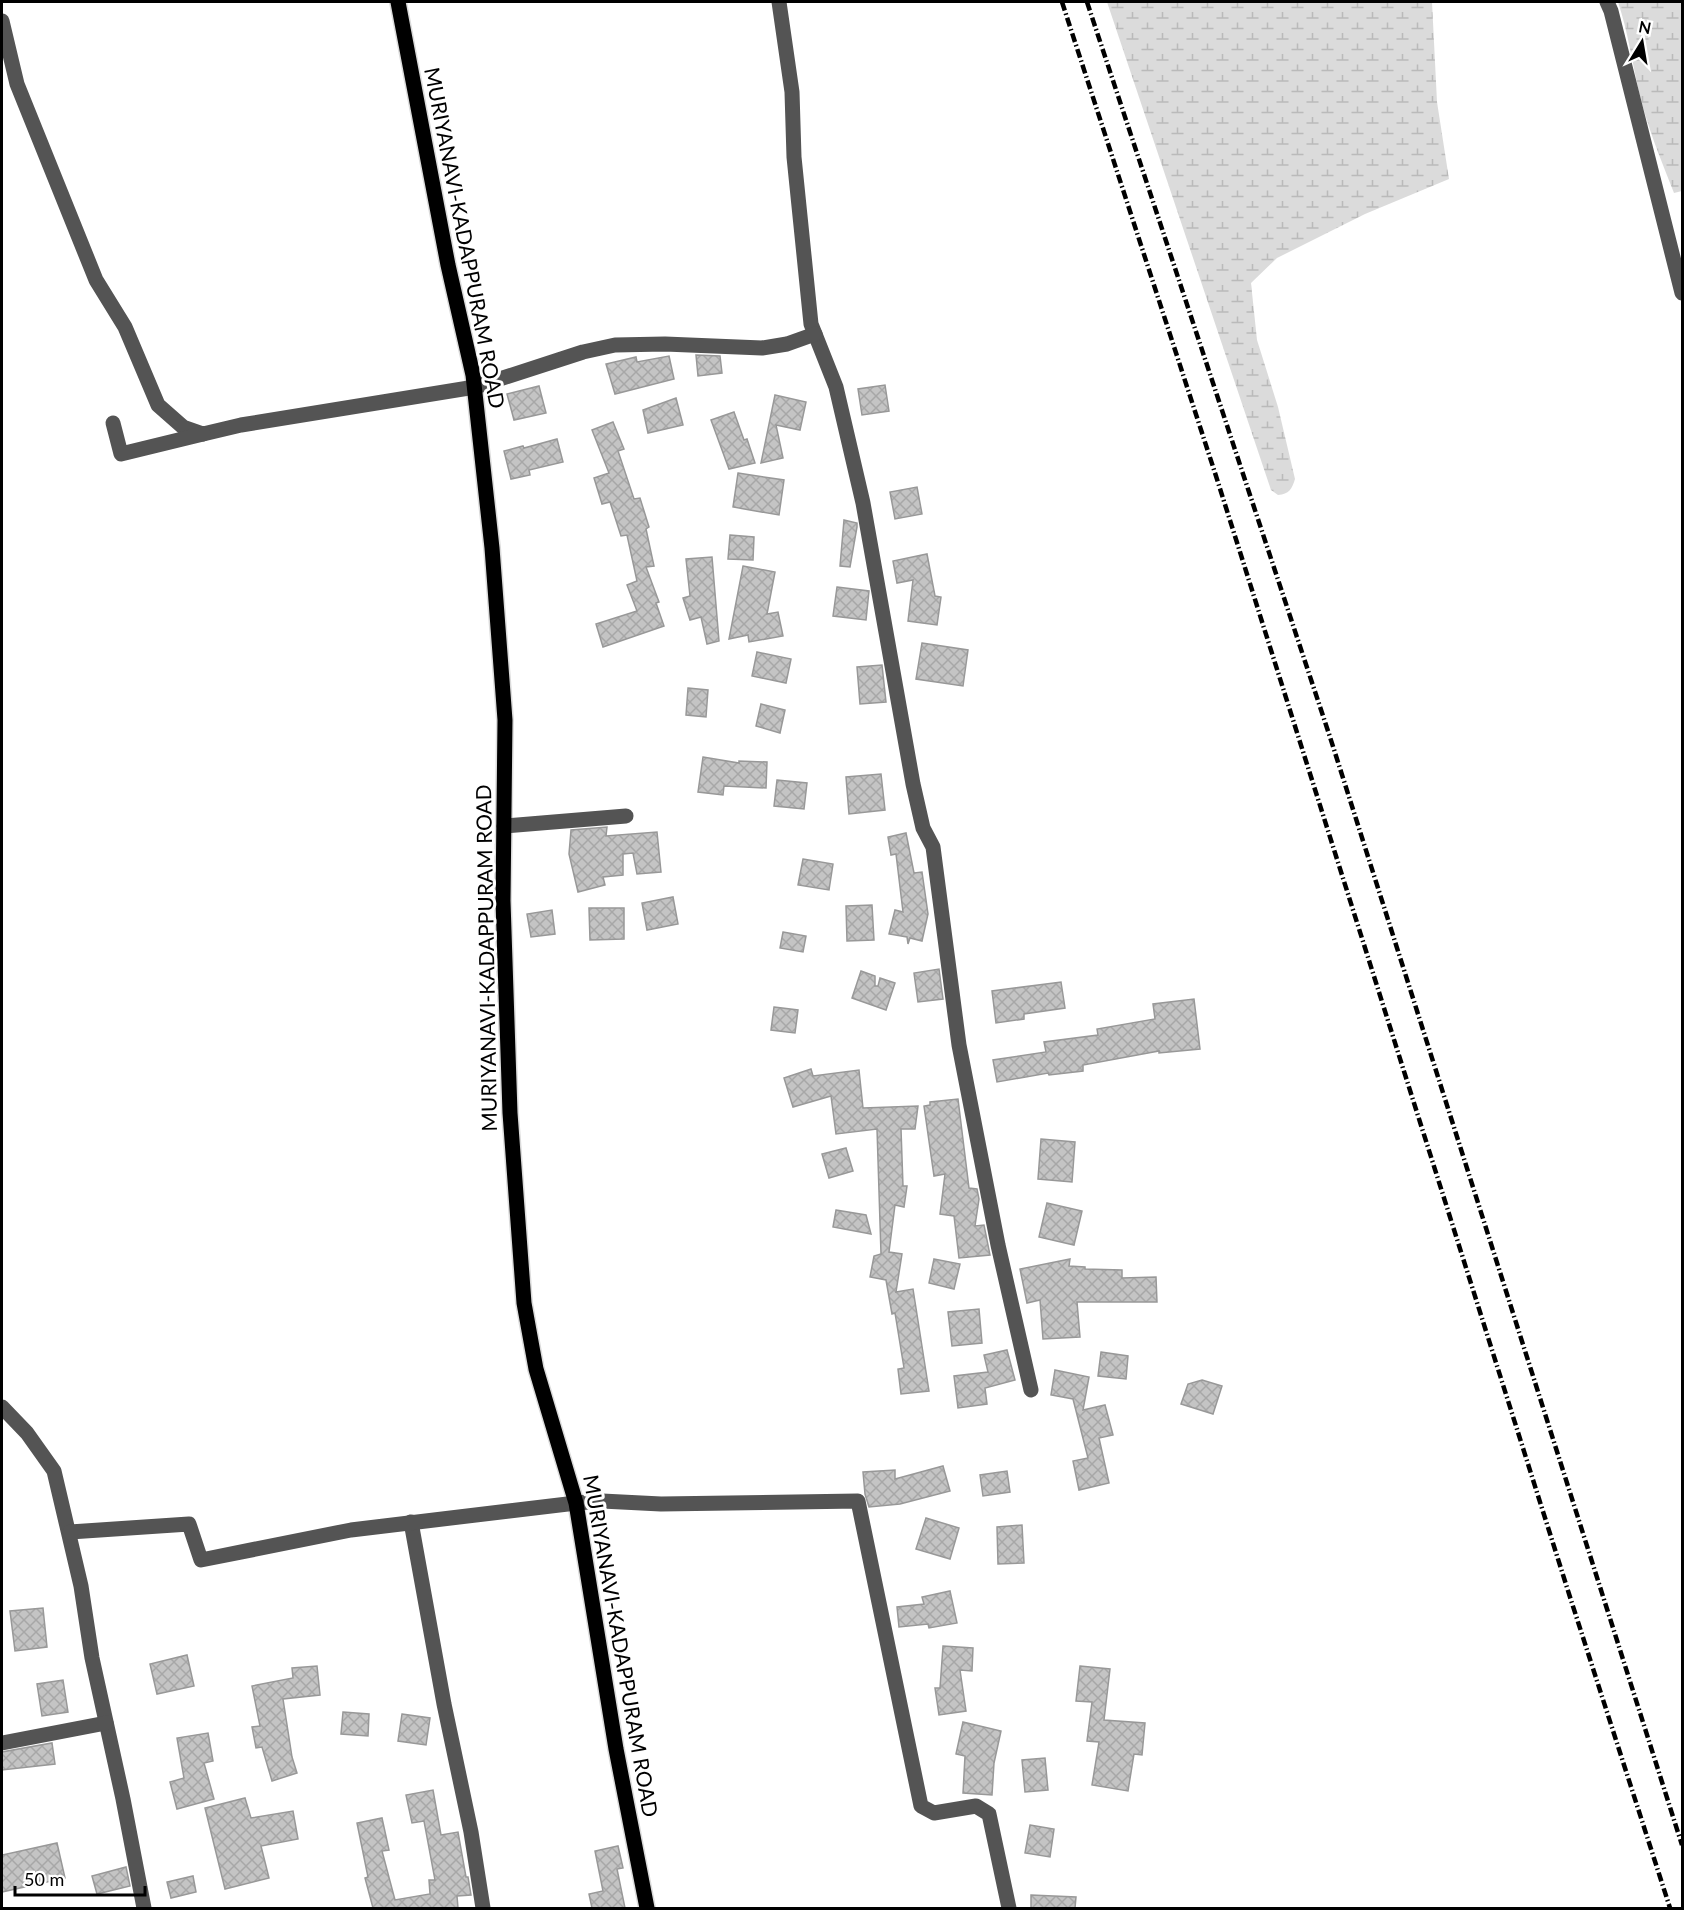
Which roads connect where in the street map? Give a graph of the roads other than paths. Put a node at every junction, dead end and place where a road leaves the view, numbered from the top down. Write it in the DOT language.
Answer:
graph roads {
  1 [pos="398,2"];
  2 [pos="778,2"];
  3 [pos="1607,2"];
  4 [pos="2,21"];
  5 [pos="1683,293"];
  6 [pos="815,334"];
  7 [pos="475,387"];
  8 [pos="113,423"];
  9 [pos="204,434"];
  10 [pos="626,816"];
  11 [pos="504,826"];
  12 [pos="1031,1390"];
  13 [pos="2,1407"];
  14 [pos="576,1503"];
  15 [pos="411,1522"];
  16 [pos="70,1532"];
  17 [pos="106,1723"];
  18 [pos="2,1743"];
  19 [pos="144,1908"];
  20 [pos="483,1908"];
  21 [pos="647,1908"];
  22 [pos="1009,1908"];
  1 -- 7 [label="main road, MURIYANAVI-KADAPPURAM ROAD"];
  2 -- 6 [label="street"];
  3 -- 5 [label="street"];
  4 -- 9 [label="street"];
  6 -- 7 [label="street"];
  6 -- 12 [label="street"];
  7 -- 9 [label="street"];
  7 -- 11 [label="main road, MURIYANAVI-KADAPPURAM ROAD"];
  8 -- 9 [label="street"];
  10 -- 11 [label="street"];
  11 -- 14 [label="main road, MURIYANAVI-KADAPPURAM ROAD"];
  13 -- 16 [label="street"];
  14 -- 15 [label="street"];
  14 -- 21 [label="main road, MURIYANAVI-KADAPPURAM ROAD"];
  14 -- 22 [label="street"];
  15 -- 16 [label="street"];
  15 -- 20 [label="street"];
  16 -- 17 [label="street"];
  17 -- 18 [label="street"];
  17 -- 19 [label="street"];
}
